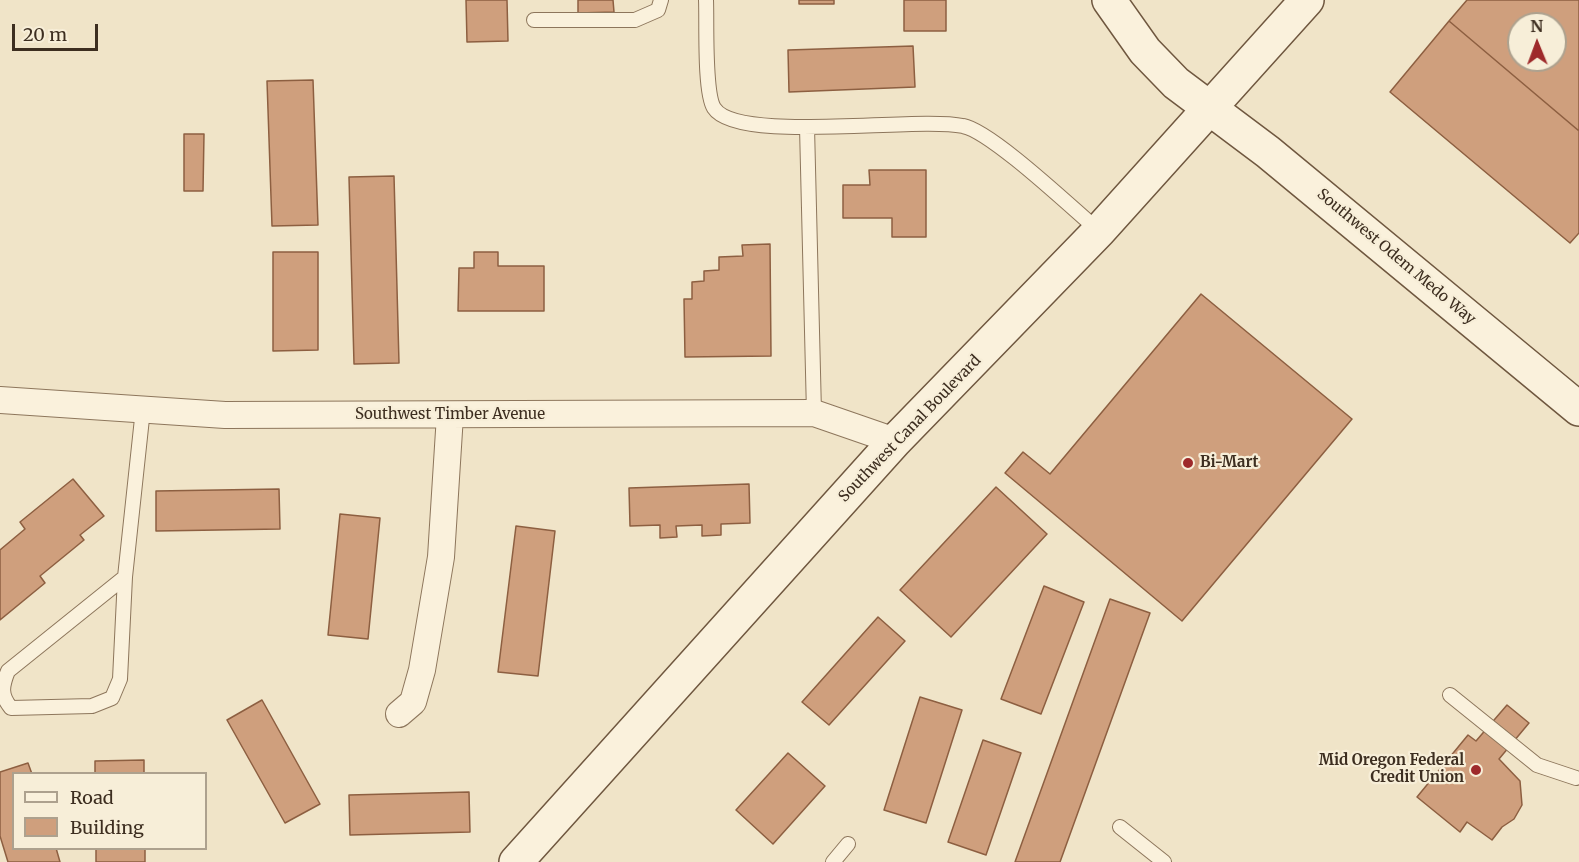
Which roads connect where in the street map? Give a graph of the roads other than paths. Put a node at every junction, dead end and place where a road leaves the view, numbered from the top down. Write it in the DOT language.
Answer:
graph roads {
  1 [pos="661,0"];
  2 [pos="706,0"];
  3 [pos="1109,0"];
  4 [pos="1307,0"];
  5 [pos="534,20"];
  6 [pos="1210,109"];
  7 [pos="807,128"];
  8 [pos="1099,231"];
  9 [pos="0,400"];
  10 [pos="142,409"];
  11 [pos="1579,409"];
  12 [pos="814,413"];
  13 [pos="450,415"];
  14 [pos="895,441"];
  15 [pos="125,577"];
  16 [pos="1450,696"];
  17 [pos="399,714"];
  18 [pos="1576,778"];
  19 [pos="1120,827"];
  20 [pos="848,844"];
  21 [pos="516,862"];
  22 [pos="833,862"];
  23 [pos="1164,862"];
  1 -- 5 [label="lane"];
  2 -- 7 [label="lane"];
  3 -- 6 [label="main road, Southwest Odem Medo Way"];
  4 -- 6 [label="main road, Southwest Canal Boulevard"];
  6 -- 8 [label="main road, Southwest Canal Boulevard"];
  6 -- 11 [label="main road, Southwest Odem Medo Way"];
  7 -- 8 [label="lane"];
  7 -- 12 [label="lane"];
  8 -- 14 [label="main road, Southwest Canal Boulevard"];
  9 -- 10 [label="street, Southwest Timber Avenue"];
  10 -- 13 [label="street, Southwest Timber Avenue"];
  10 -- 15 [label="lane"];
  12 -- 13 [label="street, Southwest Timber Avenue"];
  12 -- 14 [label="street, Southwest Timber Avenue"];
  13 -- 17 [label="street"];
  14 -- 21 [label="main road, Southwest Canal Boulevard"];
  15 -- 15 [label="lane"];
  16 -- 18 [label="lane"];
  19 -- 23 [label="lane"];
  20 -- 22 [label="lane"];
}
